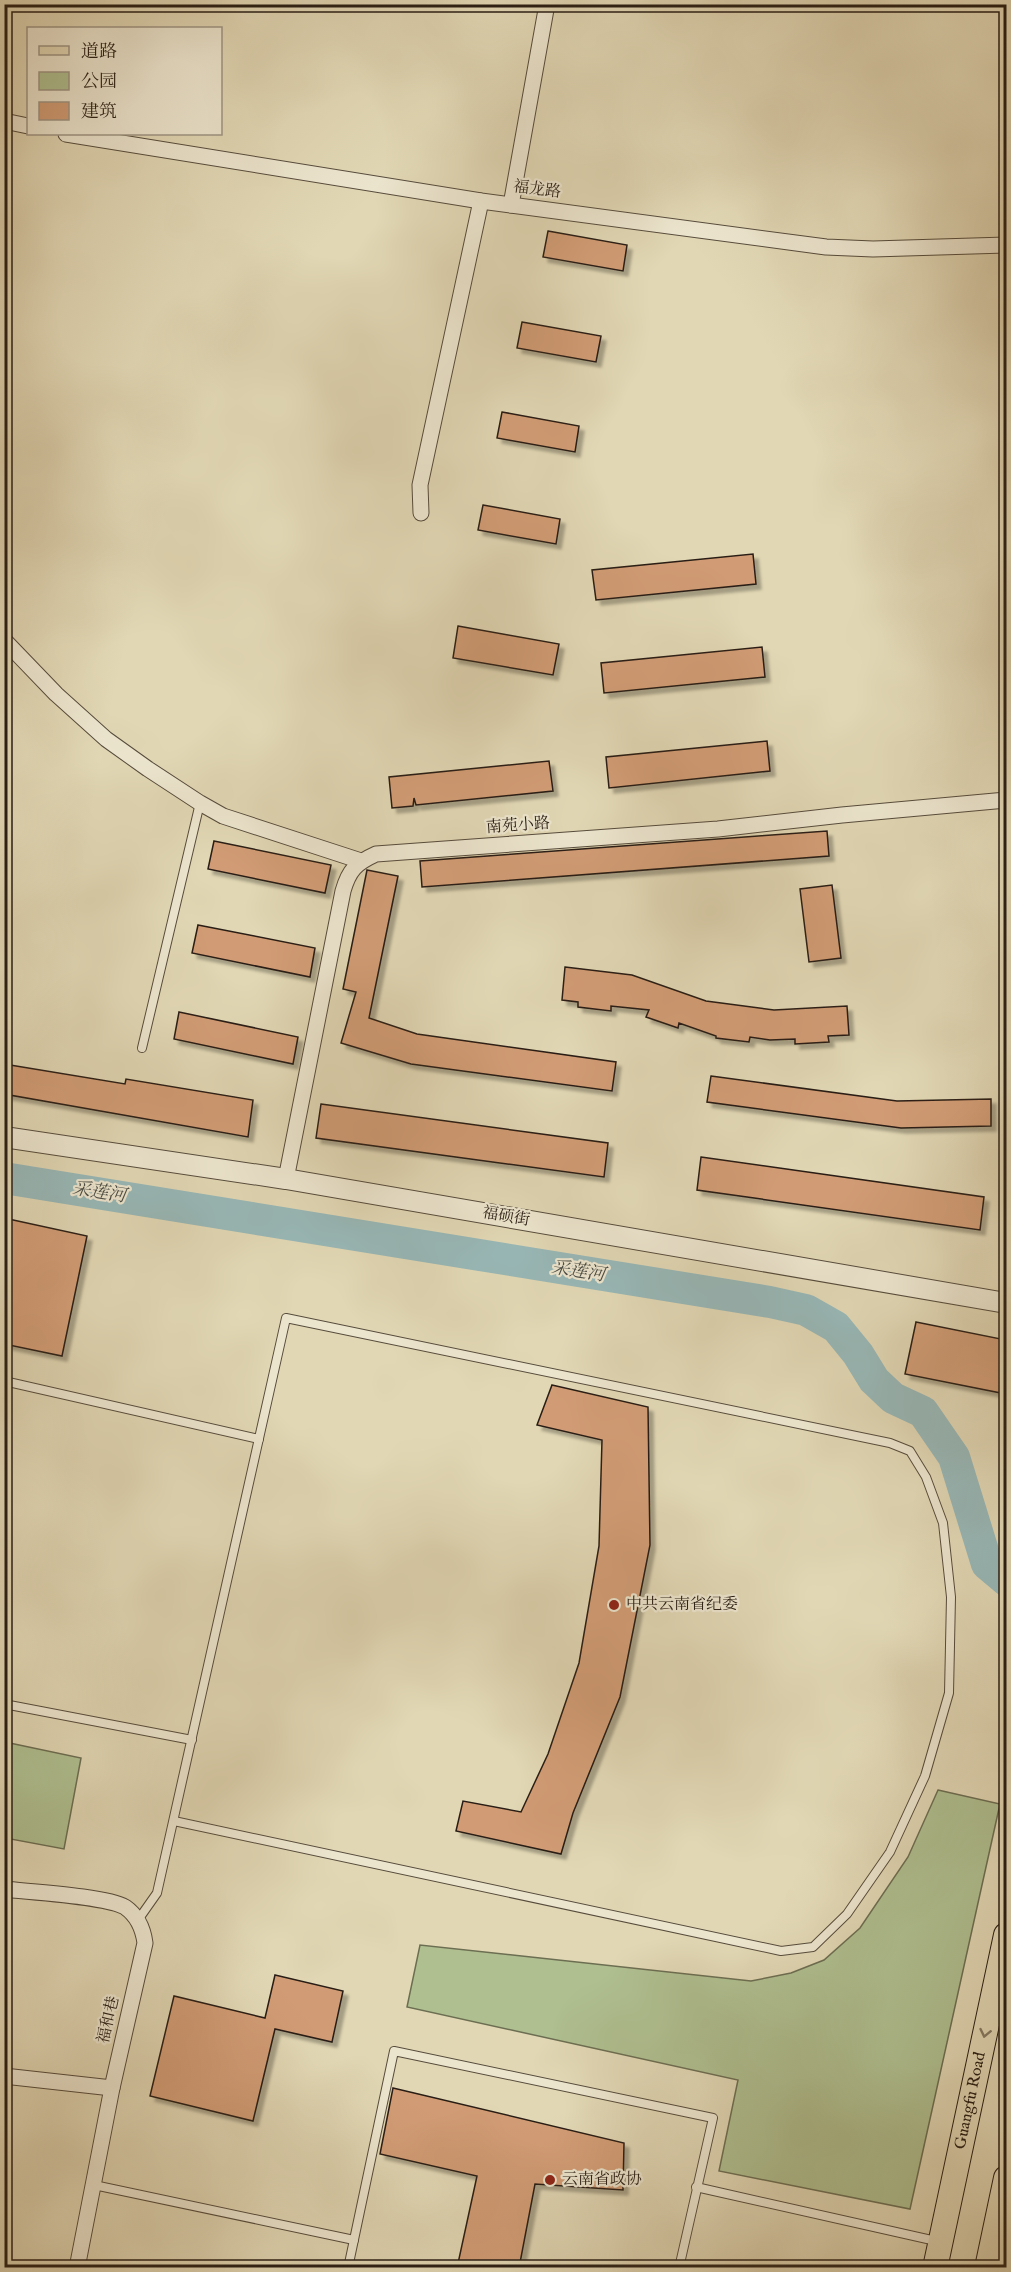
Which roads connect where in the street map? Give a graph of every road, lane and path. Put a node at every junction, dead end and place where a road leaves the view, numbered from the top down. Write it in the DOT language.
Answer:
graph roads {
  1 [pos="547,4"];
  2 [pos="4,121"];
  3 [pos="27,126"];
  4 [pos="72,135"];
  5 [pos="481,201"];
  6 [pos="511,205"];
  7 [pos="1006,245"];
  8 [pos="421,513"];
  9 [pos="4,640"];
  10 [pos="1006,800"];
  11 [pos="200,803"];
  12 [pos="360,861"];
  13 [pos="142,1048"];
  14 [pos="4,1137"];
  15 [pos="286,1179"];
  16 [pos="1006,1303"];
  17 [pos="4,1382"];
  18 [pos="259,1439"];
  19 [pos="4,1704"];
  20 [pos="192,1740"];
  21 [pos="174,1821"];
  22 [pos="4,1889"];
  23 [pos="138,1920"];
  24 [pos="1006,1935"];
  25 [pos="4,2076"];
  26 [pos="112,2088"];
  27 [pos="1006,2178"];
  28 [pos="94,2185"];
  29 [pos="696,2187"];
  30 [pos="354,2240"];
  31 [pos="941,2241"];
  32 [pos="77,2268"];
  33 [pos="348,2268"];
  34 [pos="679,2268"];
  35 [pos="935,2268"];
  36 [pos="987,2268"];
  1 -- 6 [label="street"];
  2 -- 3 [label="street"];
  4 -- 5 [label="street, 福龙路"];
  5 -- 6 [label="street, 福龙路"];
  5 -- 8 [label="street"];
  6 -- 7 [label="street, 福龙路"];
  9 -- 11 [label="street"];
  10 -- 12 [label="street, 南苑小路"];
  11 -- 12 [label="street"];
  11 -- 13 [label="lane"];
  12 -- 15 [label="street"];
  14 -- 15 [label="street, 福硕街"];
  15 -- 16 [label="street, 福硕街"];
  17 -- 18 [label="lane"];
  18 -- 20 [label="lane"];
  18 -- 21 [label="lane"];
  19 -- 20 [label="lane"];
  20 -- 21 [label="lane"];
  21 -- 23 [label="lane"];
  22 -- 23 [label="street"];
  23 -- 26 [label="street, 福和巷"];
  24 -- 31 [label="main road, Guangfu Road, one-way"];
  25 -- 26 [label="street"];
  26 -- 28 [label="street, 福和巷"];
  27 -- 36 [label="main road"];
  28 -- 30 [label="lane"];
  28 -- 32 [label="street, 福和巷"];
  29 -- 30 [label="lane"];
  29 -- 31 [label="lane"];
  29 -- 34 [label="lane"];
  30 -- 33 [label="lane"];
  31 -- 35 [label="main road, Guangfu Road"];
}
